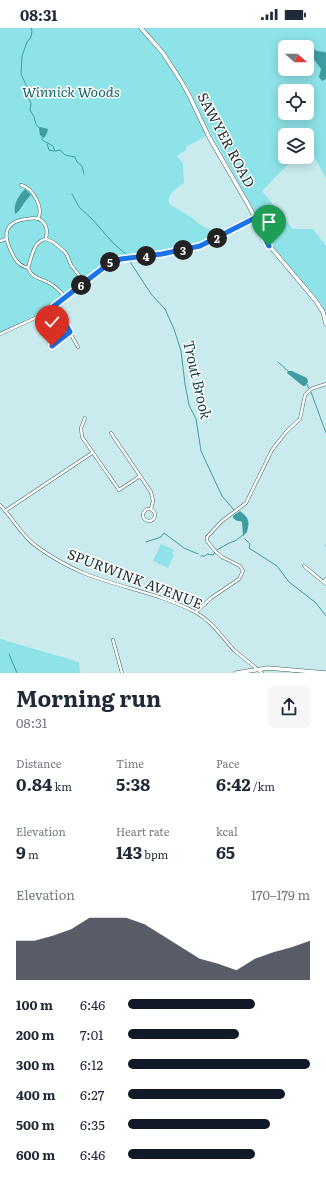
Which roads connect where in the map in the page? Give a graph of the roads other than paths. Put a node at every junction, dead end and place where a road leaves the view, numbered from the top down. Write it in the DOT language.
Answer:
graph roads {
  1 [pos="141,28"];
  2 [pos="21,185"];
  3 [pos="255,218"];
  4 [pos="38,219"];
  5 [pos="6,239"];
  6 [pos="46,239"];
  7 [pos="0,241"];
  8 [pos="28,268"];
  9 [pos="85,283"];
  10 [pos="65,297"];
  11 [pos="54,306"];
  12 [pos="326,324"];
  13 [pos="70,332"];
  14 [pos="0,334"];
  15 [pos="52,346"];
  16 [pos="78,347"];
  17 [pos="326,384"];
  18 [pos="85,418"];
  19 [pos="111,433"];
  20 [pos="92,454"];
  21 [pos="140,476"];
  22 [pos="0,505"];
  23 [pos="151,509"];
  24 [pos="5,511"];
  25 [pos="304,566"];
  26 [pos="326,579"];
  27 [pos="325,583"];
  28 [pos="196,612"];
  29 [pos="113,640"];
  30 [pos="258,669"];
  31 [pos="122,673"];
  32 [pos="236,673"];
  33 [pos="262,673"];
  34 [pos="326,673"];
  1 -- 3 [label="street, SAWYER ROAD"];
  2 -- 4 [label="street"];
  3 -- 9 [label="street"];
  3 -- 12 [label="street, SAWYER ROAD"];
  4 -- 5 [label="street"];
  4 -- 6 [label="street"];
  5 -- 7 [label="street"];
  5 -- 8 [label="street"];
  6 -- 8 [label="street"];
  6 -- 9 [label="street"];
  8 -- 10 [label="street"];
  9 -- 10 [label="street"];
  10 -- 11 [label="street"];
  11 -- 13 [label="street"];
  11 -- 14 [label="street"];
  13 -- 15 [label="street"];
  13 -- 16 [label="street"];
  17 -- 28 [label="street"];
  18 -- 20 [label="street"];
  19 -- 21 [label="street"];
  20 -- 21 [label="street"];
  20 -- 24 [label="street"];
  21 -- 23 [label="street"];
  22 -- 24 [label="street, SPURWINK AVENUE"];
  23 -- 23 [label="street"];
  24 -- 28 [label="street, SPURWINK AVENUE"];
  25 -- 27 [label="street"];
  26 -- 27 [label="street"];
  28 -- 30 [label="street, SPURWINK AVENUE"];
  29 -- 31 [label="street"];
  30 -- 32 [label="street"];
  30 -- 33 [label="street, SPURWINK AVENUE"];
  30 -- 34 [label="street"];
}
